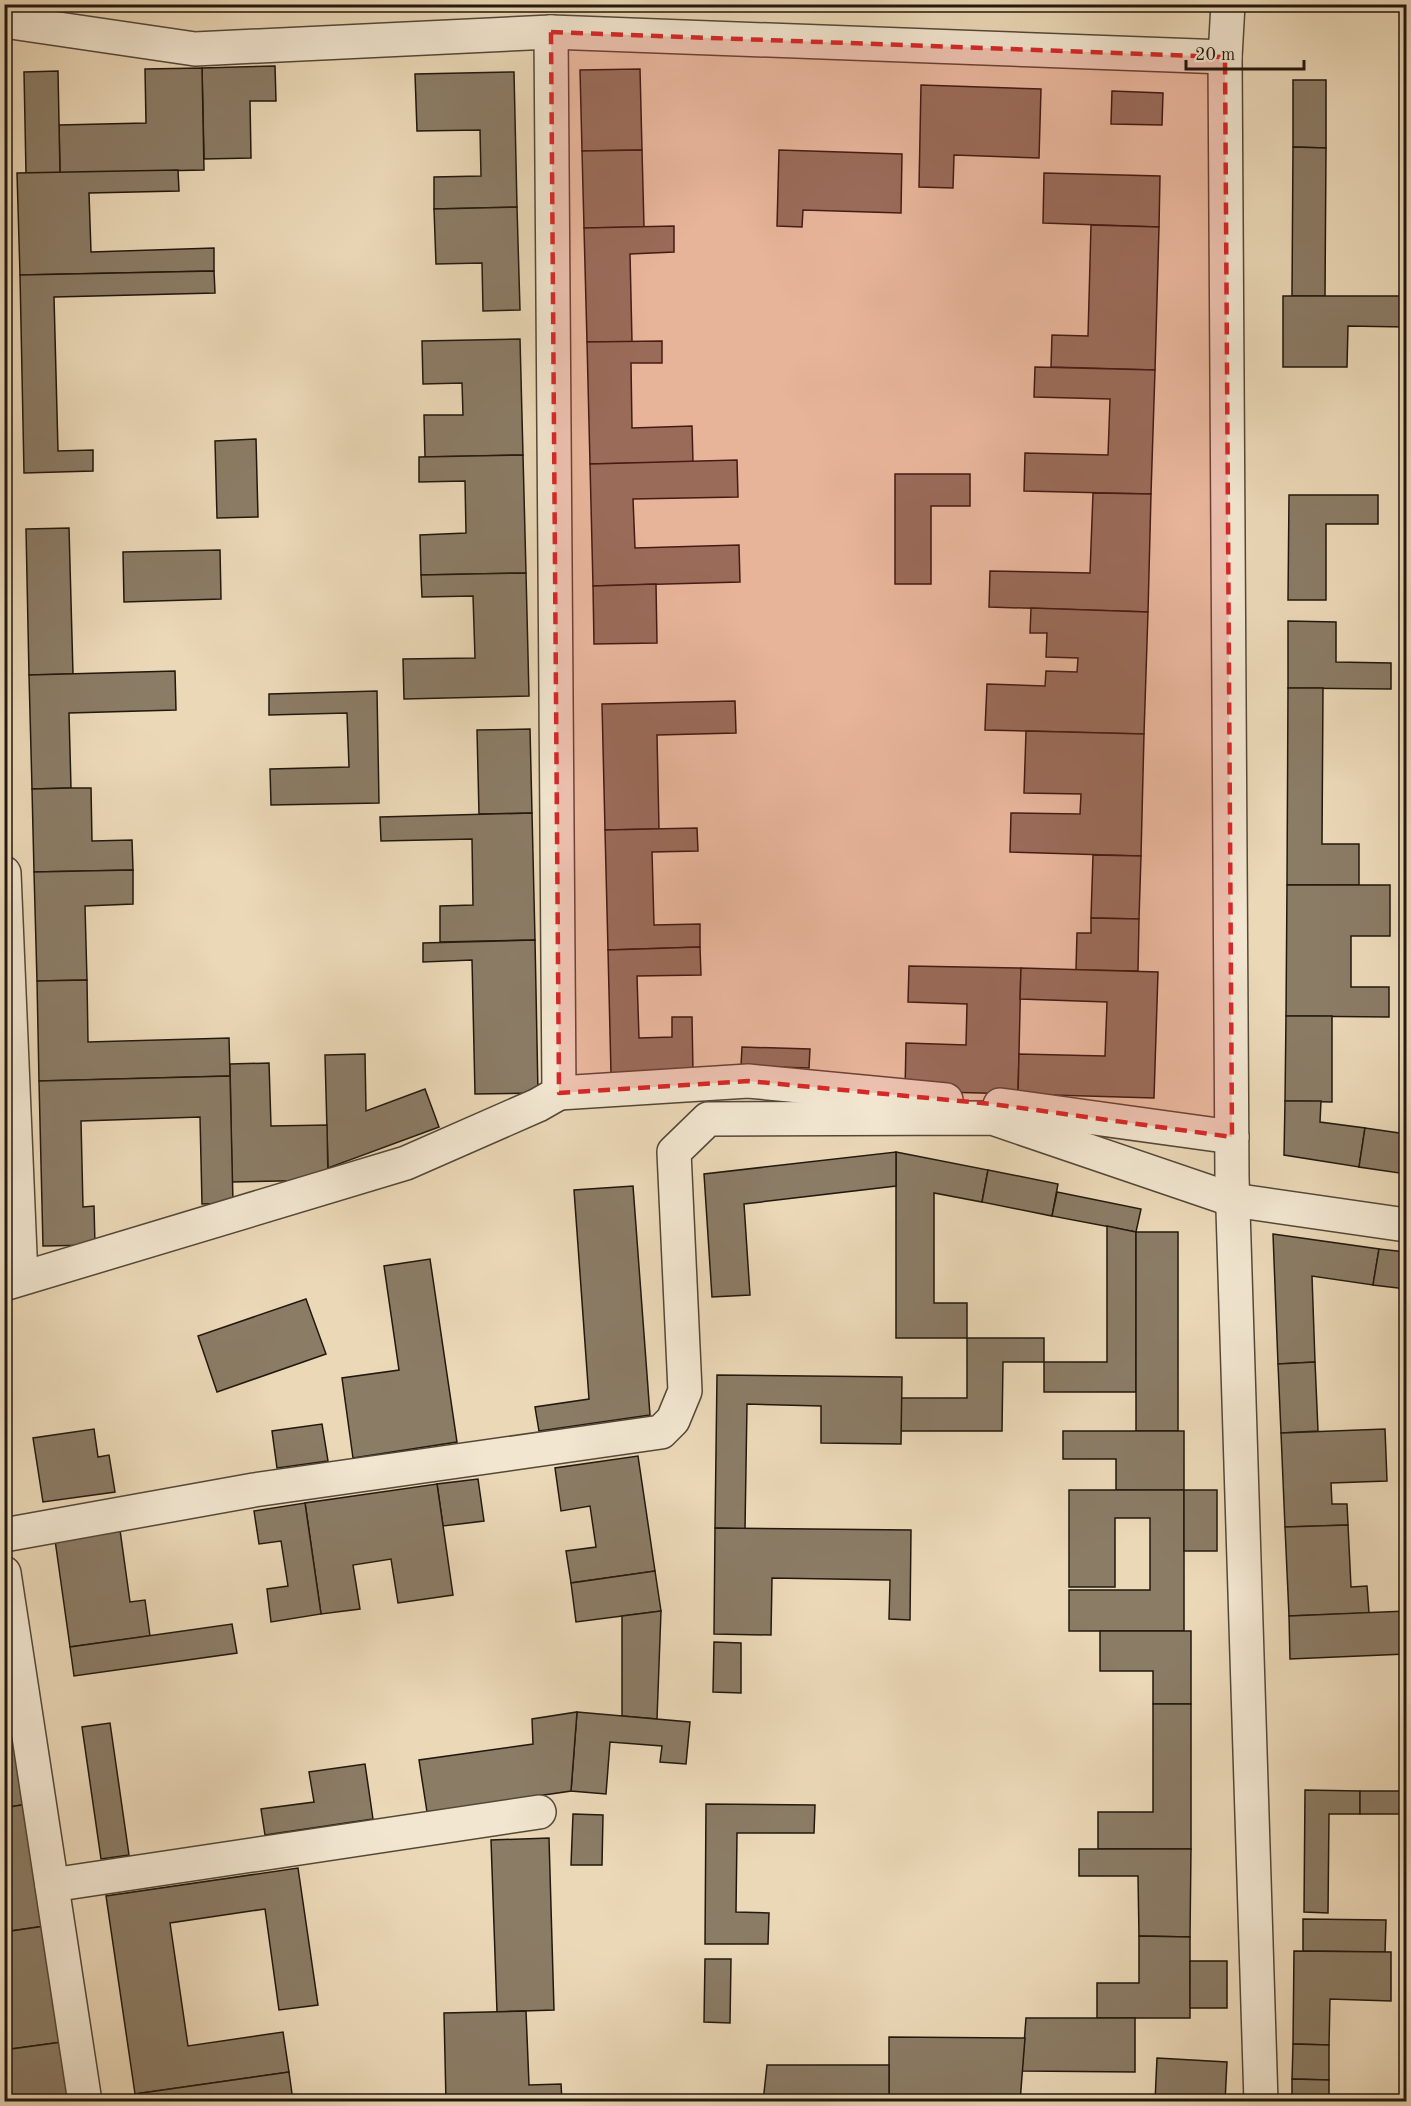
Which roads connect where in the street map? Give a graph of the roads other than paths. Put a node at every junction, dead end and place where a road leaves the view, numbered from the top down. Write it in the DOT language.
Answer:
graph roads {
  1 [pos="1228,4"];
  2 [pos="4,21"];
  3 [pos="551,32"];
  4 [pos="1226,57"];
  5 [pos="4,873"];
  6 [pos="559,1093"];
  7 [pos="1232,1137"];
  8 [pos="1233,1200"];
  9 [pos="1407,1225"];
  10 [pos="13,1281"];
  11 [pos="4,1535"];
  12 [pos="4,1573"];
  13 [pos="539,1812"];
  14 [pos="52,1885"];
  15 [pos="84,2102"];
  16 [pos="1262,2102"];
  1 -- 4 [label="street"];
  2 -- 3 [label="street"];
  3 -- 4 [label="street"];
  3 -- 6 [label="street"];
  4 -- 7 [label="street"];
  5 -- 10 [label="street"];
  6 -- 7 [label="street"];
  6 -- 10 [label="street"];
  7 -- 8 [label="street"];
  8 -- 9 [label="street"];
  8 -- 11 [label="street"];
  8 -- 16 [label="street"];
  12 -- 14 [label="street"];
  13 -- 14 [label="street"];
  14 -- 15 [label="street"];
}
